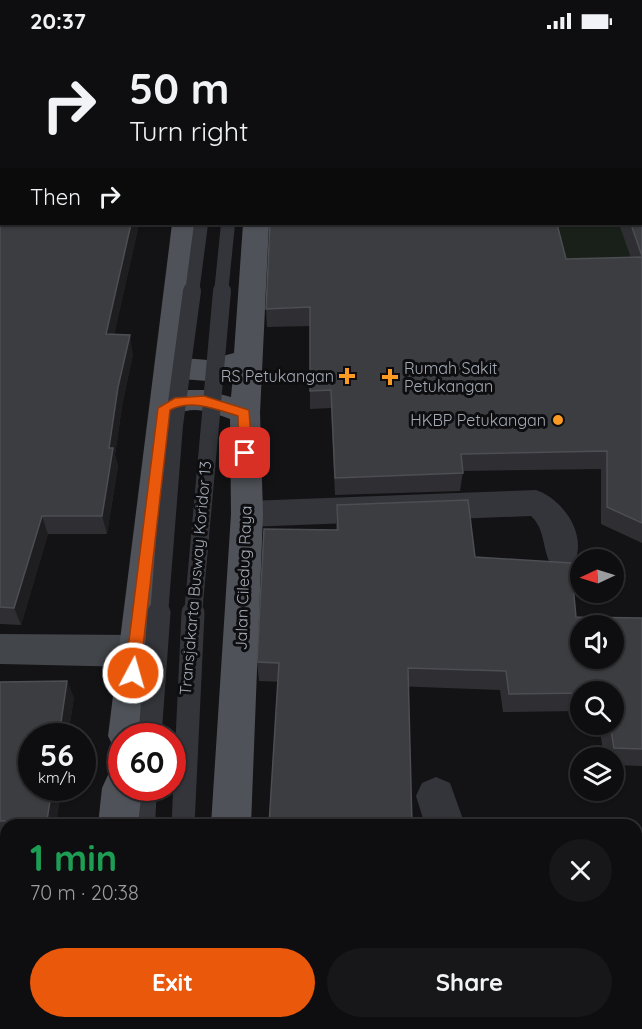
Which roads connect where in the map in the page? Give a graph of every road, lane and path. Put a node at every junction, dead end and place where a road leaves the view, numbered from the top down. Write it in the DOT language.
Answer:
graph roads {
  1 [pos="184,225"];
  2 [pos="201,225"];
  3 [pos="228,225"];
  4 [pos="256,225"];
  5 [pos="248,360"];
  6 [pos="168,362"];
  7 [pos="164,408"];
  8 [pos="244,413"];
  9 [pos="246,514"];
  10 [pos="562,553"];
  11 [pos="0,649"];
  12 [pos="135,651"];
  13 [pos="128,723"];
  14 [pos="151,723"];
  15 [pos="121,801"];
  16 [pos="145,801"];
  17 [pos="119,819"];
  18 [pos="143,819"];
  19 [pos="183,819"];
  20 [pos="231,819"];
  1 -- 6 [label="main road"];
  2 -- 14 [label="lane, Transjakarta Busway Koridor 13, bridge"];
  3 -- 19 [label="lane, Transjakarta Busway Koridor 13, bridge"];
  4 -- 5 [label="main road, Jalan Ciledug Raya"];
  5 -- 6 [label="main road"];
  5 -- 8 [label="main road, Jalan Ciledug Raya"];
  6 -- 7 [label="main road"];
  7 -- 8 [label="main road"];
  7 -- 12 [label="main road"];
  8 -- 9 [label="main road, Jalan Ciledug Raya"];
  9 -- 10 [label="street"];
  9 -- 20 [label="main road, Jalan Ciledug Raya"];
  11 -- 12 [label="street"];
  12 -- 13 [label="main road"];
  15 -- 17 [label="main road"];
  16 -- 18 [label="lane"];
}
